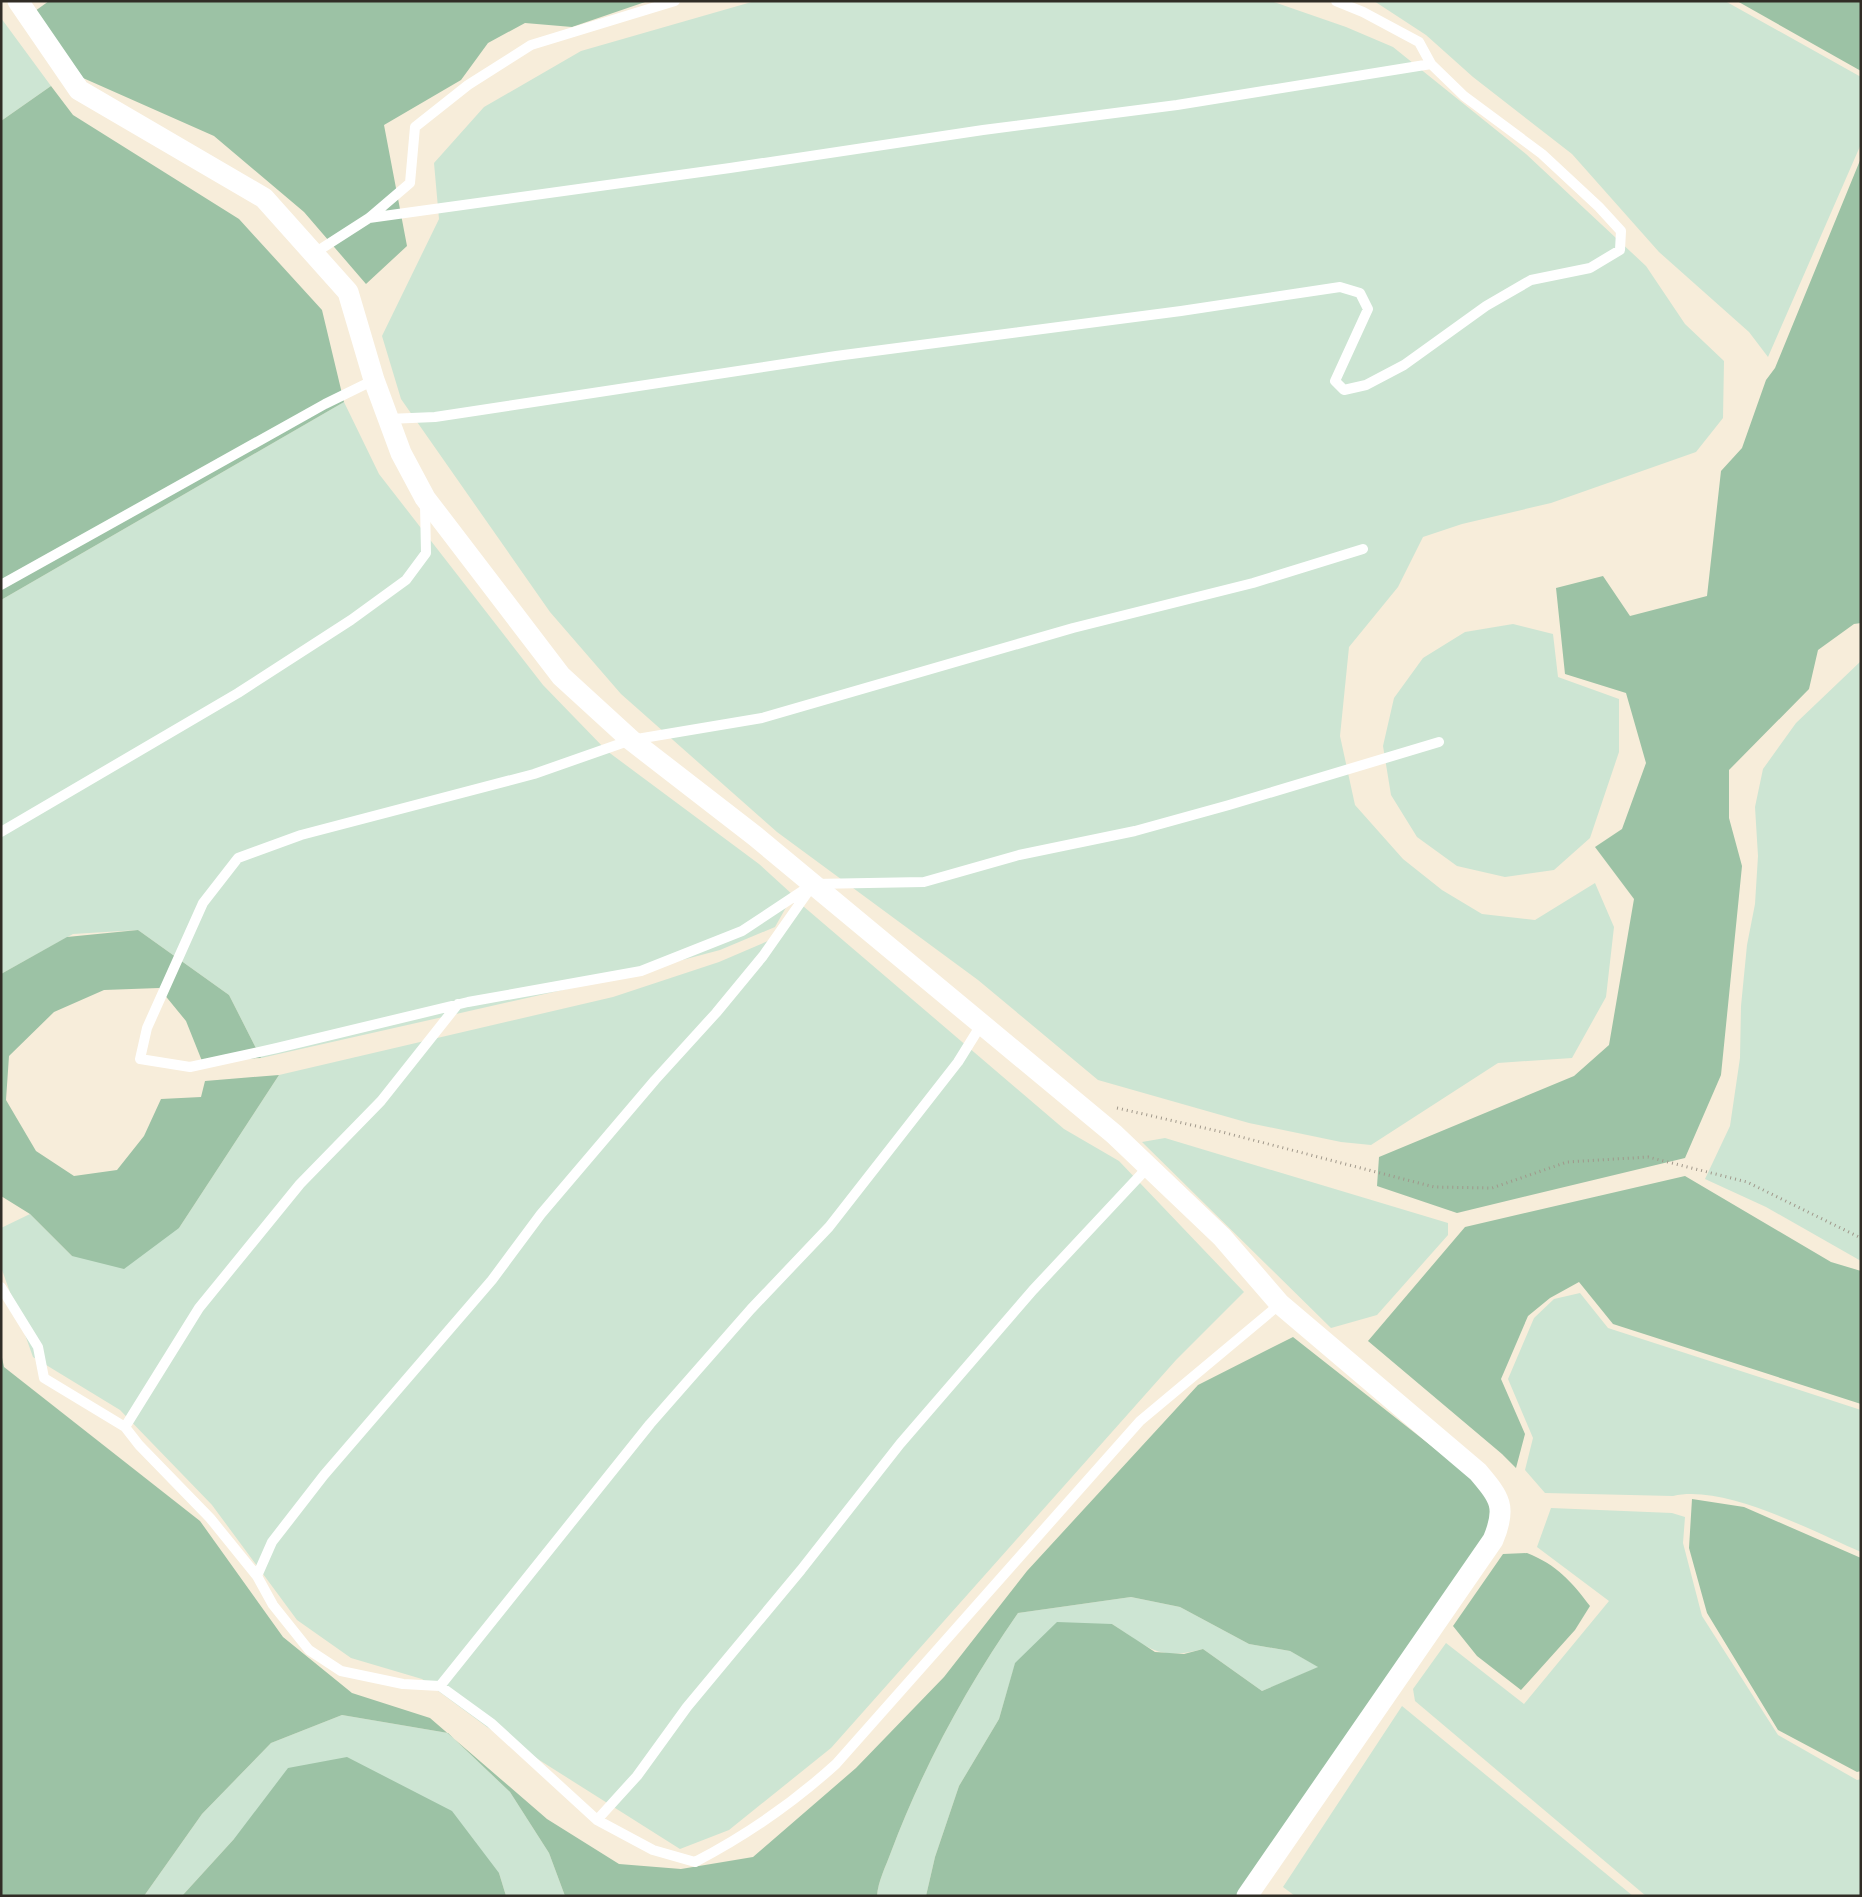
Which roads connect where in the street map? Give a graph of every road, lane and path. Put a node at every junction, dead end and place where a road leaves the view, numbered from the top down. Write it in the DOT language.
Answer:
graph roads {
  1 [pos="18,1"];
  2 [pos="675,1"];
  3 [pos="1336,1"];
  4 [pos="1431,64"];
  5 [pos="369,218"];
  6 [pos="313,254"];
  7 [pos="374,380"];
  8 [pos="388,419"];
  9 [pos="425,498"];
  10 [pos="1363,549"];
  11 [pos="1,586"];
  12 [pos="631,740"];
  13 [pos="1439,742"];
  14 [pos="1,832"];
  15 [pos="813,884"];
  16 [pos="458,1004"];
  17 [pos="981,1025"];
  18 [pos="1111,1106"];
  19 [pos="1148,1166"];
  20 [pos="1861,1238"];
  21 [pos="1,1287"];
  22 [pos="1280,1304"];
  23 [pos="125,1427"];
  24 [pos="257,1576"];
  25 [pos="440,1686"];
  26 [pos="597,1820"];
  27 [pos="1247,1896"];
  1 -- 6 [label="street"];
  2 -- 5 [label="lane"];
  3 -- 4 [label="lane"];
  4 -- 5 [label="lane"];
  4 -- 8 [label="lane"];
  5 -- 6 [label="lane"];
  6 -- 7 [label="street"];
  7 -- 8 [label="street"];
  7 -- 11 [label="lane"];
  8 -- 9 [label="street"];
  9 -- 12 [label="street"];
  9 -- 14 [label="lane"];
  10 -- 12 [label="lane"];
  12 -- 15 [label="street"];
  12 -- 16 [label="lane"];
  13 -- 15 [label="lane"];
  15 -- 16 [label="lane"];
  15 -- 17 [label="street"];
  15 -- 24 [label="lane"];
  16 -- 23 [label="lane"];
  17 -- 19 [label="street"];
  17 -- 25 [label="lane"];
  18 -- 20 [label="path"];
  19 -- 22 [label="street"];
  19 -- 26 [label="lane"];
  21 -- 23 [label="lane"];
  22 -- 26 [label="lane"];
  22 -- 27 [label="street"];
  23 -- 24 [label="lane"];
  24 -- 25 [label="lane"];
  25 -- 26 [label="lane"];
}
